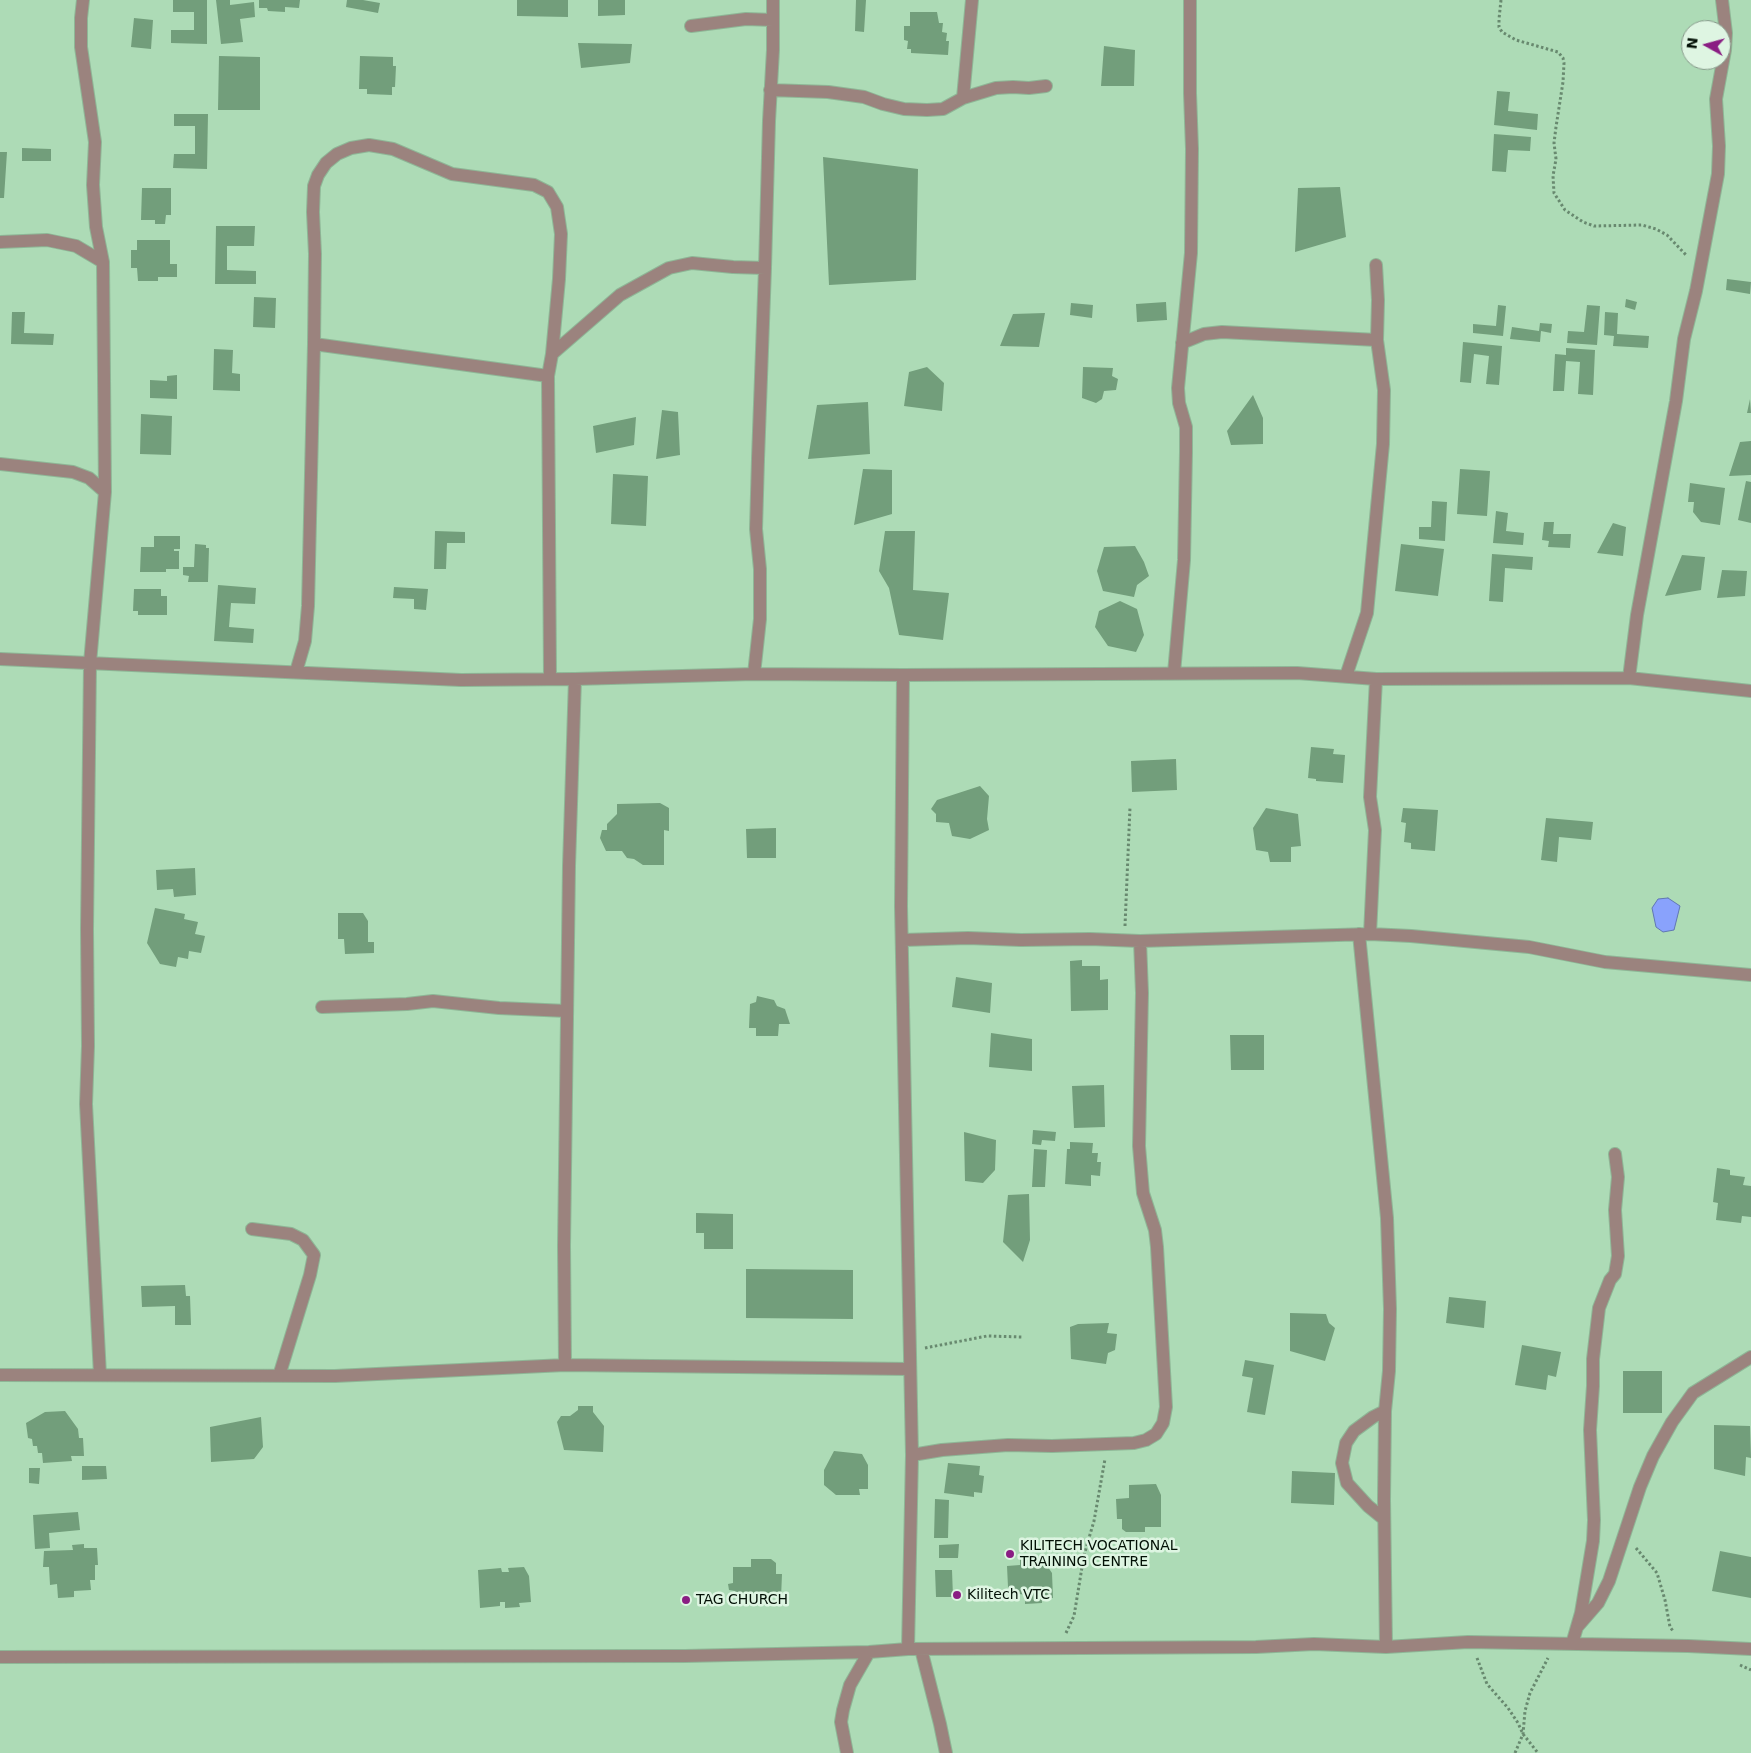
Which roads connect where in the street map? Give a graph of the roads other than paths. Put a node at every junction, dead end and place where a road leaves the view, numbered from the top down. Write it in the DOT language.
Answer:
graph roads {
  1 [pos="83,0"];
  2 [pos="773,0"];
  3 [pos="972,0"];
  4 [pos="1190,0"];
  5 [pos="1722,0"];
  6 [pos="773,20"];
  7 [pos="691,26"];
  8 [pos="1046,86"];
  9 [pos="770,90"];
  10 [pos="963,98"];
  11 [pos="0,242"];
  12 [pos="103,262"];
  13 [pos="1376,265"];
  14 [pos="765,268"];
  15 [pos="1377,340"];
  16 [pos="1182,343"];
  17 [pos="314,344"];
  18 [pos="552,354"];
  19 [pos="548,376"];
  20 [pos="0,464"];
  21 [pos="105,492"];
  22 [pos="0,659"];
  23 [pos="90,663"];
  24 [pos="296,672"];
  25 [pos="1174,673"];
  26 [pos="754,674"];
  27 [pos="903,675"];
  28 [pos="1346,676"];
  29 [pos="1629,678"];
  30 [pos="550,679"];
  31 [pos="575,679"];
  32 [pos="1376,679"];
  33 [pos="1751,691"];
  34 [pos="1365,934"];
  35 [pos="903,940"];
  36 [pos="1140,941"];
  37 [pos="1751,975"];
  38 [pos="322,1007"];
  39 [pos="567,1011"];
  40 [pos="1615,1154"];
  41 [pos="252,1229"];
  42 [pos="1751,1357"];
  43 [pos="565,1365"];
  44 [pos="910,1369"];
  45 [pos="0,1375"];
  46 [pos="100,1375"];
  47 [pos="279,1376"];
  48 [pos="1386,1411"];
  49 [pos="912,1455"];
  50 [pos="1384,1519"];
  51 [pos="1576,1628"];
  52 [pos="1572,1644"];
  53 [pos="1386,1647"];
  54 [pos="915,1649"];
  55 [pos="1751,1649"];
  56 [pos="869,1652"];
  57 [pos="0,1657"];
  58 [pos="847,1753"];
  59 [pos="946,1753"];
  1 -- 12 [label="street"];
  2 -- 6 [label="street"];
  3 -- 10 [label="street"];
  4 -- 16 [label="street"];
  5 -- 29 [label="street"];
  6 -- 7 [label="street"];
  6 -- 9 [label="street"];
  8 -- 10 [label="street"];
  9 -- 10 [label="street"];
  9 -- 14 [label="street"];
  11 -- 12 [label="street"];
  12 -- 21 [label="street"];
  13 -- 15 [label="street"];
  14 -- 18 [label="street"];
  14 -- 26 [label="street"];
  15 -- 16 [label="street"];
  15 -- 28 [label="street"];
  16 -- 25 [label="street"];
  17 -- 18 [label="street"];
  17 -- 19 [label="street"];
  17 -- 24 [label="street"];
  18 -- 19 [label="street"];
  19 -- 30 [label="street"];
  20 -- 21 [label="street"];
  21 -- 23 [label="street"];
  22 -- 23 [label="street"];
  23 -- 24 [label="street"];
  23 -- 46 [label="street"];
  24 -- 30 [label="street"];
  25 -- 27 [label="street"];
  25 -- 28 [label="street"];
  26 -- 27 [label="street"];
  26 -- 31 [label="street"];
  27 -- 35 [label="street"];
  28 -- 32 [label="street"];
  29 -- 32 [label="street"];
  29 -- 33 [label="street"];
  30 -- 31 [label="street"];
  31 -- 39 [label="street"];
  32 -- 34 [label="street"];
  34 -- 36 [label="street"];
  34 -- 37 [label="street"];
  34 -- 48 [label="street"];
  35 -- 36 [label="street"];
  35 -- 44 [label="street"];
  36 -- 49 [label="street"];
  38 -- 39 [label="street"];
  39 -- 43 [label="street"];
  40 -- 51 [label="street"];
  41 -- 47 [label="street"];
  42 -- 51 [label="street"];
  43 -- 44 [label="street"];
  43 -- 47 [label="street"];
  44 -- 49 [label="street"];
  45 -- 46 [label="street"];
  46 -- 47 [label="street"];
  48 -- 50 [label="street"];
  48 -- 50 [label="street"];
  49 -- 54 [label="street"];
  50 -- 53 [label="street"];
  51 -- 52 [label="street"];
  52 -- 53 [label="street"];
  52 -- 55 [label="street"];
  53 -- 54 [label="street"];
  54 -- 56 [label="street"];
  54 -- 59 [label="street"];
  56 -- 57 [label="street"];
  56 -- 58 [label="street"];
}
